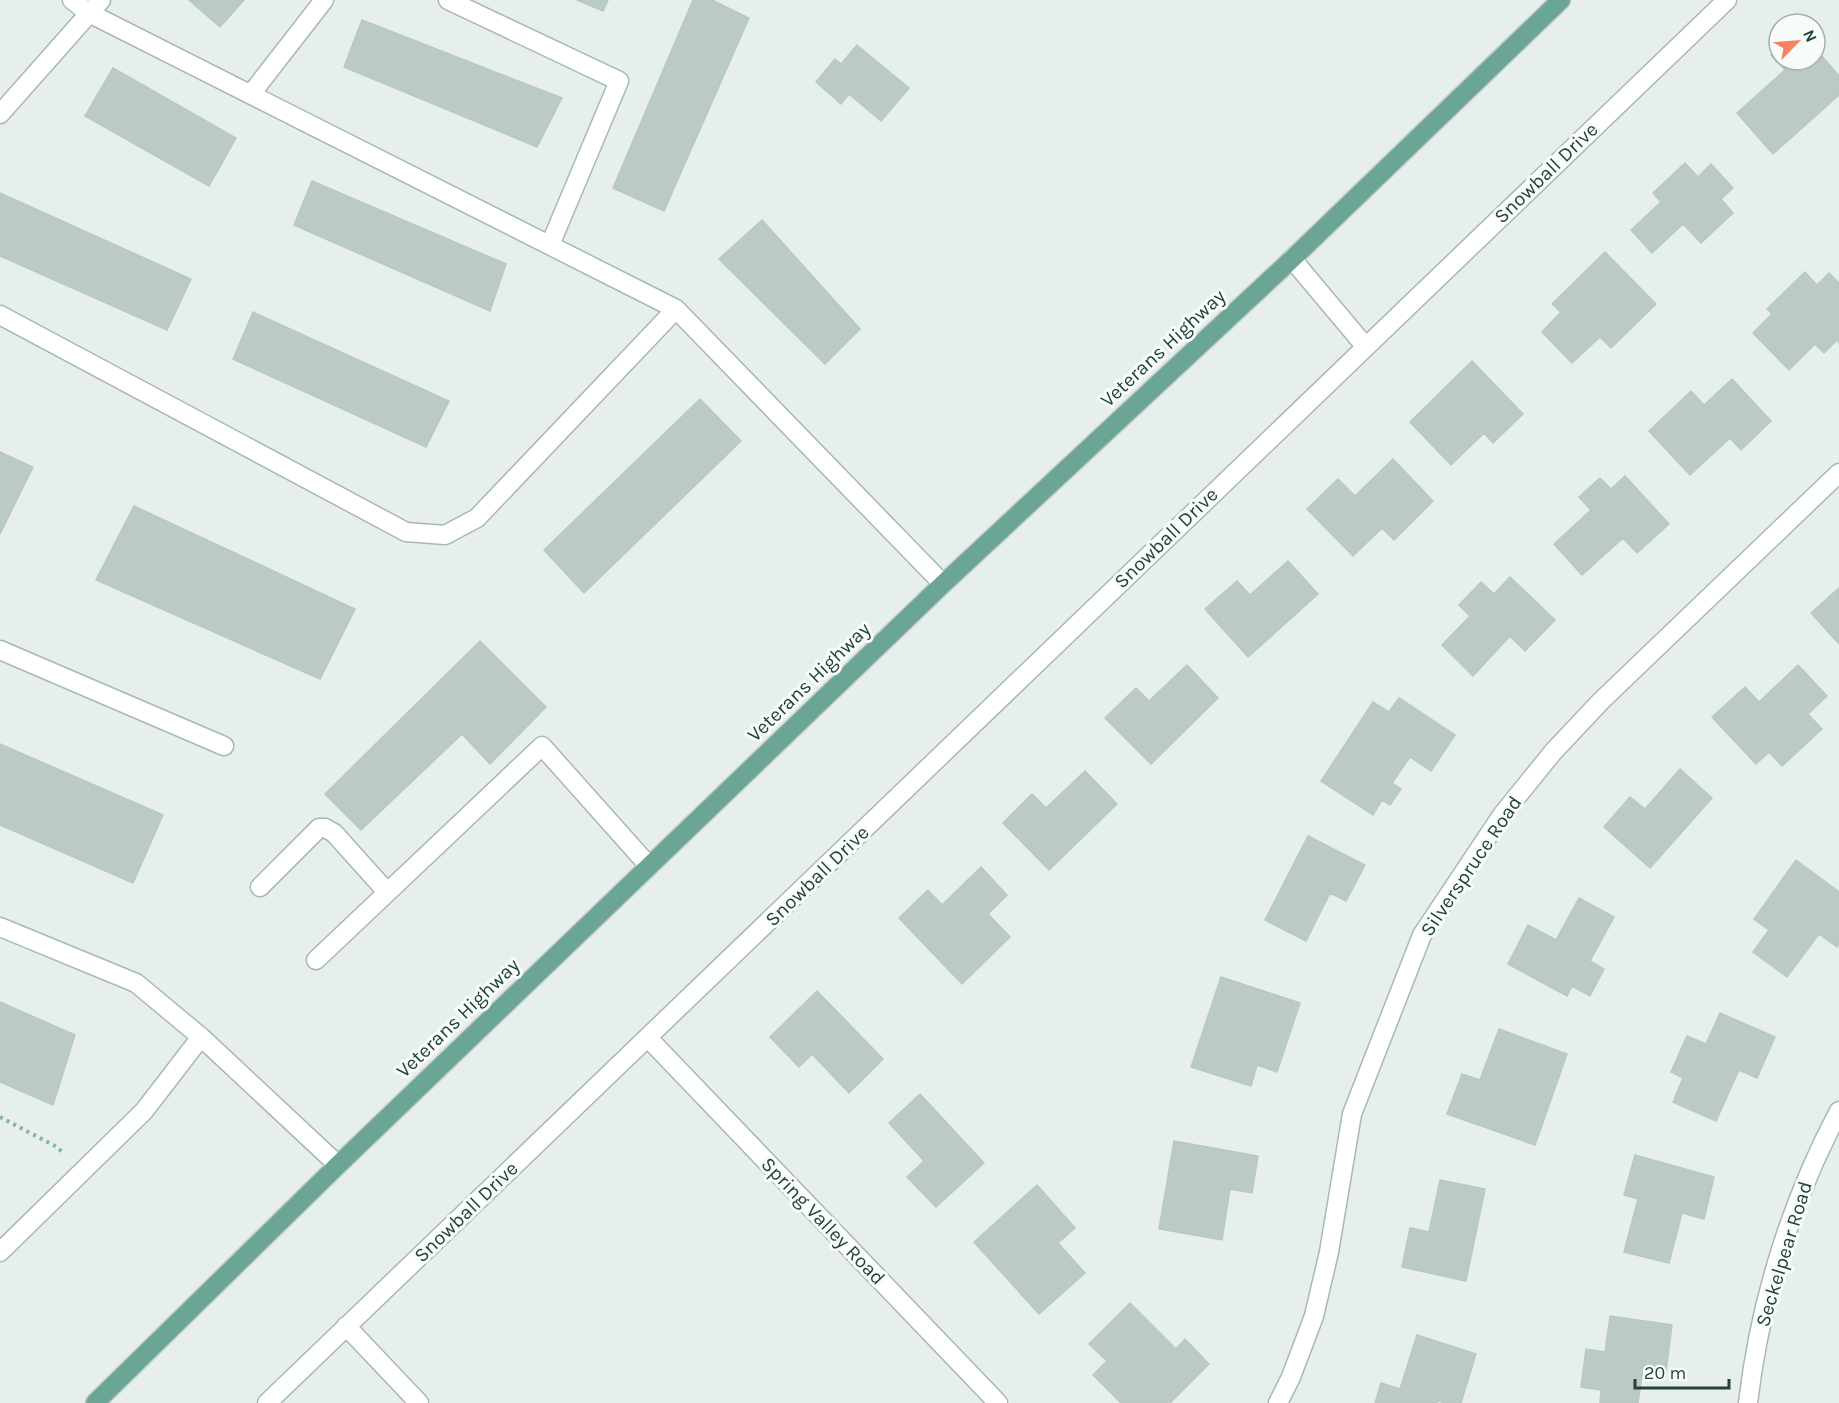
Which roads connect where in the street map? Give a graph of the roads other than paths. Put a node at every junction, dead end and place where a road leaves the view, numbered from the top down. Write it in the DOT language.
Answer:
graph roads {
  1 [pos="72,0"];
  2 [pos="324,0"];
  3 [pos="448,0"];
  4 [pos="1561,0"];
  5 [pos="1727,0"];
  6 [pos="95,6"];
  7 [pos="251,94"];
  8 [pos="0,114"];
  9 [pos="550,245"];
  10 [pos="1292,259"];
  11 [pos="676,309"];
  12 [pos="0,315"];
  13 [pos="1365,346"];
  14 [pos="1839,473"];
  15 [pos="943,584"];
  16 [pos="0,650"];
  17 [pos="224,746"];
  18 [pos="649,866"];
  19 [pos="260,887"];
  20 [pos="387,892"];
  21 [pos="0,927"];
  22 [pos="316,960"];
  23 [pos="201,1037"];
  24 [pos="648,1038"];
  25 [pos="1839,1111"];
  26 [pos="338,1165"];
  27 [pos="0,1252"];
  28 [pos="346,1326"];
  29 [pos="95,1403"];
  30 [pos="267,1403"];
  31 [pos="419,1403"];
  32 [pos="998,1403"];
  33 [pos="1278,1403"];
  34 [pos="1748,1403"];
  1 -- 6 [label="street"];
  2 -- 7 [label="street"];
  3 -- 9 [label="street"];
  4 -- 10 [label="main road, Veterans Highway"];
  5 -- 13 [label="street, Snowball Drive"];
  6 -- 7 [label="street"];
  6 -- 8 [label="street"];
  7 -- 9 [label="street"];
  9 -- 11 [label="street"];
  10 -- 13 [label="street"];
  10 -- 15 [label="main road, Veterans Highway"];
  11 -- 12 [label="street"];
  11 -- 15 [label="street"];
  13 -- 24 [label="street, Snowball Drive"];
  14 -- 33 [label="street, Silverspruce Road"];
  15 -- 18 [label="main road, Veterans Highway"];
  16 -- 17 [label="street"];
  18 -- 20 [label="street"];
  18 -- 26 [label="main road, Veterans Highway"];
  19 -- 20 [label="street"];
  20 -- 22 [label="street"];
  21 -- 23 [label="street"];
  23 -- 26 [label="street"];
  23 -- 27 [label="street"];
  24 -- 28 [label="street, Snowball Drive"];
  24 -- 32 [label="street, Spring Valley Road"];
  25 -- 34 [label="street, Seckelpear Road"];
  26 -- 29 [label="main road, Veterans Highway"];
  28 -- 30 [label="street, Snowball Drive"];
  28 -- 31 [label="street"];
}
